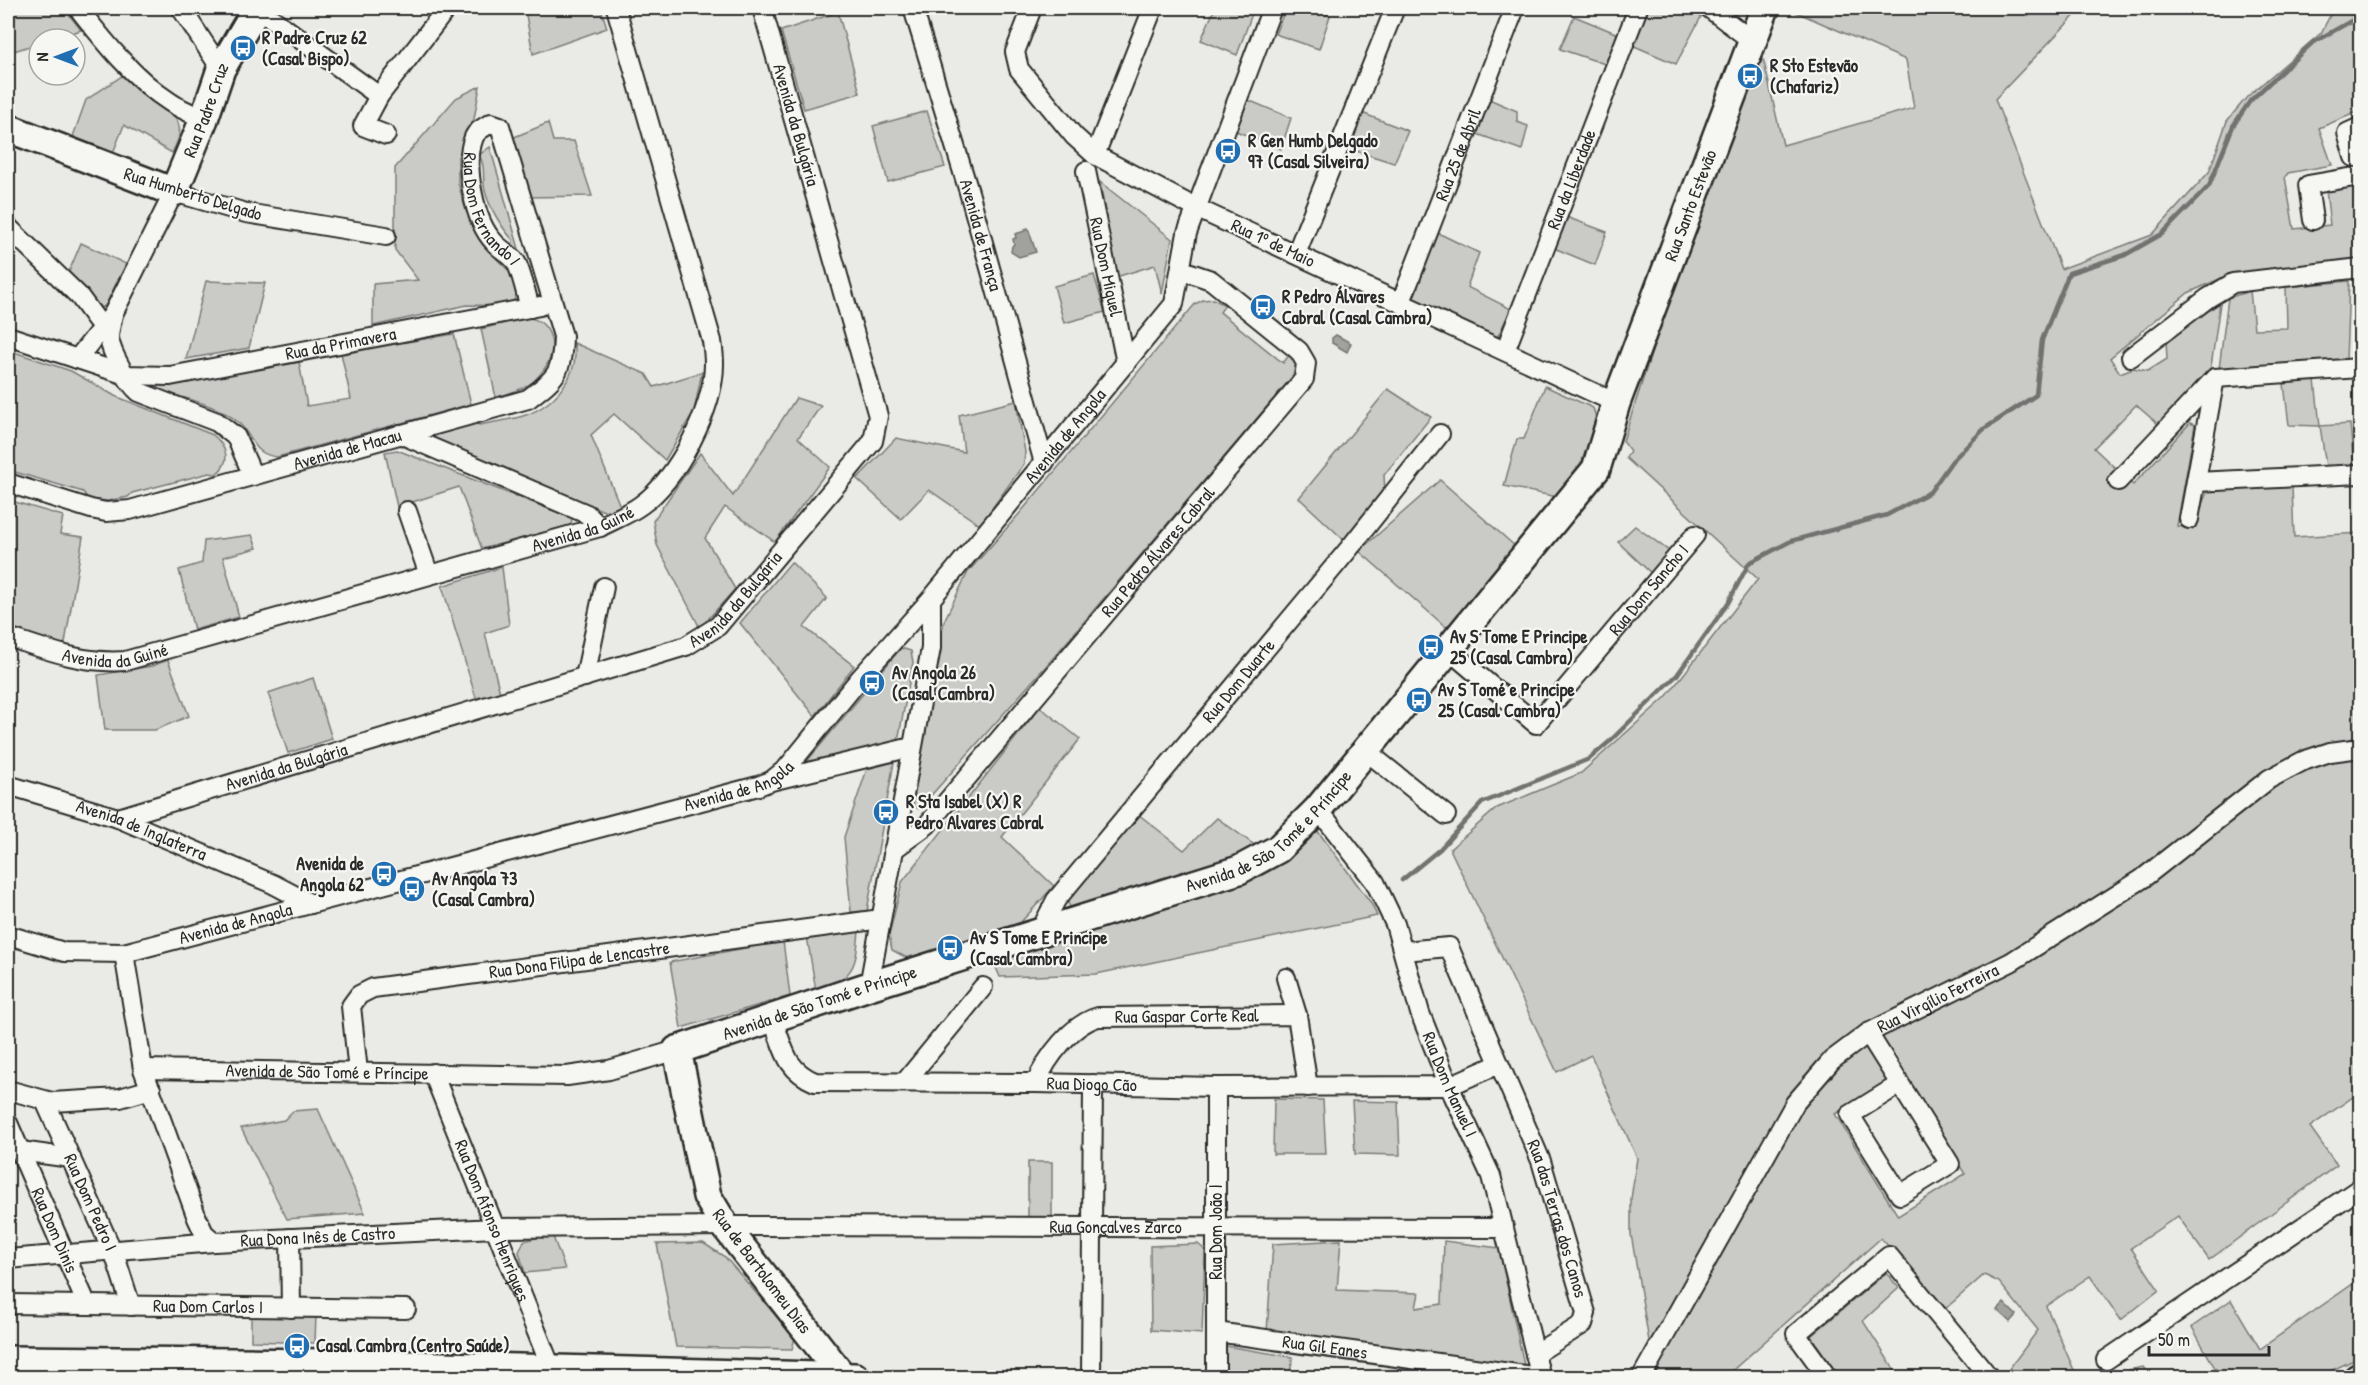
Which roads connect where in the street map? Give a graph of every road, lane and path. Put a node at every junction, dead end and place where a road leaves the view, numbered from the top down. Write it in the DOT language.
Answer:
graph roads {
  1 [pos="78,8"];
  2 [pos="181,8"];
  3 [pos="257,8"];
  4 [pos="447,8"];
  5 [pos="616,8"];
  6 [pos="762,8"];
  7 [pos="913,8"];
  8 [pos="1032,8"];
  9 [pos="1153,8"];
  10 [pos="1272,8"];
  11 [pos="1395,8"];
  12 [pos="1515,8"];
  13 [pos="1638,8"];
  14 [pos="1709,8"];
  15 [pos="1765,8"];
  16 [pos="1751,40"];
  17 [pos="221,69"];
  18 [pos="379,96"];
  19 [pos="204,119"];
  20 [pos="500,126"];
  21 [pos="2361,127"];
  22 [pos="8,128"];
  23 [pos="386,135"];
  24 [pos="2354,157"];
  25 [pos="1091,163"];
  26 [pos="2361,176"];
  27 [pos="174,192"];
  28 [pos="1196,208"];
  29 [pos="2313,220"];
  30 [pos="8,227"];
  31 [pos="386,236"];
  32 [pos="538,250"];
  33 [pos="1296,254"];
  34 [pos="516,262"];
  35 [pos="2361,268"];
  36 [pos="1182,270"];
  37 [pos="554,302"];
  38 [pos="1401,302"];
  39 [pos="530,308"];
  40 [pos="107,320"];
  41 [pos="8,336"];
  42 [pos="1505,351"];
  43 [pos="2131,357"];
  44 [pos="77,359"];
  45 [pos="1126,363"];
  46 [pos="2361,369"];
  47 [pos="126,375"];
  48 [pos="2215,378"];
  49 [pos="1616,403"];
  50 [pos="400,434"];
  51 [pos="1440,434"];
  52 [pos="1044,463"];
  53 [pos="2361,474"];
  54 [pos="253,476"];
  55 [pos="2118,482"];
  56 [pos="2196,482"];
  57 [pos="8,483"];
  58 [pos="406,511"];
  59 [pos="2189,519"];
  60 [pos="600,527"];
  61 [pos="1695,536"];
  62 [pos="429,575"];
  63 [pos="604,586"];
  64 [pos="931,599"];
  65 [pos="8,637"];
  66 [pos="1450,651"];
  67 [pos="585,677"];
  68 [pos="912,747"];
  69 [pos="2361,748"];
  70 [pos="1366,751"];
  71 [pos="771,781"];
  72 [pos="8,784"];
  73 [pos="1318,809"];
  74 [pos="1446,815"];
  75 [pos="118,818"];
  76 [pos="893,850"];
  77 [pos="273,884"];
  78 [pos="311,904"];
  79 [pos="261,917"];
  80 [pos="881,919"];
  81 [pos="1040,931"];
  82 [pos="8,935"];
  83 [pos="1402,951"];
  84 [pos="124,953"];
  85 [pos="1286,978"];
  86 [pos="868,986"];
  87 [pos="983,987"];
  88 [pos="1297,1015"];
  89 [pos="772,1018"];
  90 [pos="1868,1033"];
  91 [pos="677,1050"];
  92 [pos="1499,1064"];
  93 [pos="143,1069"];
  94 [pos="358,1072"];
  95 [pos="433,1073"];
  96 [pos="905,1082"];
  97 [pos="1036,1083"];
  98 [pos="1093,1084"];
  99 [pos="1900,1084"];
  100 [pos="1449,1086"];
  101 [pos="1216,1087"];
  102 [pos="1308,1087"];
  103 [pos="151,1089"];
  104 [pos="8,1090"];
  105 [pos="45,1101"];
  106 [pos="12,1136"];
  107 [pos="71,1158"];
  108 [pos="2361,1188"];
  109 [pos="725,1226"];
  110 [pos="495,1228"];
  111 [pos="1092,1228"];
  112 [pos="1216,1228"];
  113 [pos="1504,1228"];
  114 [pos="290,1238"];
  115 [pos="214,1242"];
  116 [pos="111,1250"];
  117 [pos="65,1254"];
  118 [pos="8,1259"];
  119 [pos="8,1304"];
  120 [pos="87,1305"];
  121 [pos="130,1306"];
  122 [pos="291,1308"];
  123 [pos="406,1310"];
  124 [pos="1216,1332"];
  125 [pos="1535,1354"];
  126 [pos="8,1360"];
  127 [pos="2106,1360"];
  128 [pos="38,1369"];
  129 [pos="71,1369"];
  130 [pos="334,1370"];
  131 [pos="552,1370"];
  132 [pos="523,1373"];
  133 [pos="635,1375"];
  134 [pos="843,1377"];
  135 [pos="861,1377"];
  136 [pos="1091,1377"];
  137 [pos="1216,1377"];
  138 [pos="1541,1377"];
  139 [pos="1641,1377"];
  140 [pos="1828,1377"];
  141 [pos="1990,1377"];
  1 -- 19 [label="street"];
  2 -- 17 [label="street"];
  3 -- 17 [label="street, Rua Padre Cruz"];
  3 -- 18 [label="street"];
  4 -- 18 [label="street"];
  5 -- 60 [label="street, Avenida da Guiné"];
  6 -- 67 [label="street, Avenida da Bulgária"];
  7 -- 52 [label="street, Avenida de França"];
  8 -- 25 [label="street, Rua 1º de Maio"];
  9 -- 25 [label="street"];
  10 -- 28 [label="street, Avenida de Angola"];
  11 -- 33 [label="street"];
  12 -- 38 [label="street, Rua 25 de Abril"];
  13 -- 42 [label="street, Rua da Liberdade"];
  14 -- 16 [label="street"];
  15 -- 16 [label="street, Rua Santo Estevão"];
  16 -- 49 [label="street, Rua Santo Estevão"];
  17 -- 19 [label="street, Rua Padre Cruz"];
  18 -- 23 [label="street"];
  19 -- 27 [label="street, Rua Padre Cruz"];
  20 -- 32 [label="street, Avenida de Macau"];
  20 -- 34 [label="street, Rua Dom Fernando I"];
  21 -- 24 [label="street"];
  22 -- 27 [label="street, Rua Humberto Delgado"];
  25 -- 28 [label="street, Rua 1º de Maio"];
  25 -- 45 [label="street, Rua Dom Miguel"];
  26 -- 29 [label="street"];
  27 -- 31 [label="street, Rua Humberto Delgado"];
  27 -- 40 [label="street, Rua Padre Cruz"];
  28 -- 33 [label="street, Rua 1º de Maio"];
  28 -- 36 [label="street, Avenida de Angola"];
  30 -- 40 [label="street"];
  32 -- 34 [label="street"];
  32 -- 37 [label="street, Avenida de Macau"];
  33 -- 38 [label="street, Rua 1º de Maio"];
  34 -- 39 [label="street, Rua Dom Fernando I"];
  35 -- 43 [label="street"];
  36 -- 45 [label="street, Avenida de Angola"];
  36 -- 76 [label="street, Rua Pedro Álvares Cabral"];
  37 -- 39 [label="street, Rua da Primavera"];
  37 -- 50 [label="street, Avenida de Macau"];
  38 -- 42 [label="street, Rua 1º de Maio"];
  39 -- 47 [label="street, Rua da Primavera"];
  40 -- 44 [label="street"];
  40 -- 47 [label="street"];
  41 -- 44 [label="street"];
  42 -- 49 [label="street, Rua 1º de Maio"];
  44 -- 47 [label="street"];
  45 -- 52 [label="street, Avenida de Angola"];
  46 -- 48 [label="street"];
  47 -- 54 [label="street"];
  48 -- 55 [label="street"];
  48 -- 56 [label="street"];
  49 -- 66 [label="street, Avenida de São Tomé e Príncipe"];
  50 -- 54 [label="street, Avenida de Macau"];
  50 -- 60 [label="street"];
  51 -- 81 [label="street, Rua Dom Duarte"];
  52 -- 64 [label="street, Avenida de Angola"];
  53 -- 56 [label="street"];
  54 -- 57 [label="street, Avenida de Macau"];
  56 -- 59 [label="street"];
  58 -- 62 [label="street"];
  60 -- 62 [label="street, Avenida da Guiné"];
  61 -- 66 [label="street, Rua Dom Sancho I"];
  62 -- 65 [label="street, Avenida da Guiné"];
  63 -- 67 [label="street"];
  64 -- 68 [label="street"];
  64 -- 71 [label="street, Avenida de Angola"];
  66 -- 70 [label="street, Avenida de São Tomé e Príncipe"];
  67 -- 75 [label="street, Avenida da Bulgária"];
  68 -- 71 [label="street"];
  68 -- 76 [label="street"];
  69 -- 90 [label="street, Rua Virgílio Ferreira"];
  70 -- 73 [label="street, Avenida de São Tomé e Príncipe"];
  70 -- 74 [label="street"];
  71 -- 78 [label="street, Avenida de Angola"];
  72 -- 75 [label="street, Avenida de Inglaterra"];
  73 -- 81 [label="street, Avenida de São Tomé e Príncipe"];
  73 -- 83 [label="street, Rua Dom Manuel I"];
  75 -- 77 [label="street, Avenida de Inglaterra"];
  76 -- 80 [label="street"];
  77 -- 78 [label="street, Avenida de Inglaterra"];
  77 -- 79 [label="street"];
  78 -- 79 [label="street, Avenida de Angola"];
  79 -- 84 [label="street, Avenida de Angola"];
  80 -- 86 [label="street"];
  80 -- 94 [label="street, Rua Dona Filipa de Lencastre"];
  81 -- 86 [label="street, Avenida de São Tomé e Príncipe"];
  82 -- 84 [label="street, Avenida de Angola"];
  83 -- 92 [label="street, Rua das Terras dos Canos"];
  83 -- 100 [label="street, Rua Dom Manuel I"];
  84 -- 93 [label="street, Rua Dona Inês de Castro"];
  85 -- 88 [label="street"];
  86 -- 89 [label="street, Avenida de São Tomé e Príncipe"];
  87 -- 96 [label="street"];
  88 -- 97 [label="street, Rua Gaspar Corte Real"];
  88 -- 102 [label="street"];
  89 -- 91 [label="street, Avenida de São Tomé e Príncipe"];
  89 -- 96 [label="street, Rua Diogo Cão"];
  90 -- 99 [label="street"];
  90 -- 139 [label="street, Rua Virgílio Ferreira"];
  91 -- 95 [label="street, Avenida de São Tomé e Príncipe"];
  91 -- 109 [label="street, Rua de Bartolomeu Dias"];
  92 -- 100 [label="street"];
  92 -- 125 [label="street, Rua das Terras dos Canos"];
  93 -- 94 [label="street, Avenida de São Tomé e Príncipe"];
  93 -- 103 [label="street, Rua Dona Inês de Castro"];
  94 -- 95 [label="street, Avenida de São Tomé e Príncipe"];
  95 -- 110 [label="street, Rua Dom Afonso Henriques"];
  96 -- 97 [label="street, Rua Diogo Cão"];
  97 -- 98 [label="street, Rua Diogo Cão"];
  98 -- 101 [label="street, Rua Diogo Cão"];
  98 -- 111 [label="street"];
  99 -- 99 [label="street"];
  100 -- 102 [label="street, Rua Diogo Cão"];
  100 -- 113 [label="street, Rua Dom Manuel I"];
  101 -- 102 [label="street, Rua Diogo Cão"];
  101 -- 112 [label="street, Rua Dom João I"];
  103 -- 105 [label="street"];
  103 -- 115 [label="street, Rua Dona Inês de Castro"];
  104 -- 105 [label="street"];
  105 -- 107 [label="street, Rua Dom Pedro I"];
  106 -- 107 [label="street"];
  106 -- 117 [label="street, Rua Dom Dinis"];
  107 -- 116 [label="street, Rua Dom Pedro I"];
  108 -- 127 [label="street"];
  109 -- 110 [label="street, Rua Dona Inês de Castro"];
  109 -- 111 [label="street, Rua Gonçalves Zarco"];
  109 -- 134 [label="street, Rua de Bartolomeu Dias"];
  110 -- 114 [label="street, Rua Dona Inês de Castro"];
  110 -- 131 [label="street, Rua Dom Afonso Henriques"];
  111 -- 112 [label="street, Rua Gonçalves Zarco"];
  111 -- 136 [label="street"];
  112 -- 113 [label="street, Rua Gonçalves Zarco"];
  112 -- 124 [label="street, Rua Dom João I"];
  113 -- 125 [label="street, Rua Dom Manuel I"];
  114 -- 115 [label="street, Rua Dona Inês de Castro"];
  114 -- 122 [label="street"];
  115 -- 116 [label="street"];
  116 -- 117 [label="street"];
  116 -- 121 [label="street, Rua Dom Pedro I"];
  117 -- 118 [label="street"];
  117 -- 120 [label="street, Rua Dom Dinis"];
  119 -- 120 [label="street, Rua Dom Carlos I"];
  120 -- 121 [label="street, Rua Dom Carlos I"];
  121 -- 122 [label="street, Rua Dom Carlos I"];
  122 -- 123 [label="street, Rua Dom Carlos I"];
  124 -- 137 [label="street, Rua Dom João I"];
  124 -- 138 [label="street, Rua Gil Eanes"];
  125 -- 138 [label="street, Rua Dom Manuel I"];
  126 -- 128 [label="street"];
  128 -- 129 [label="street"];
  129 -- 130 [label="street"];
  130 -- 132 [label="street"];
  131 -- 132 [label="street"];
  131 -- 133 [label="street"];
  133 -- 134 [label="street"];
  134 -- 135 [label="street"];
  140 -- 141 [label="street"];
}
